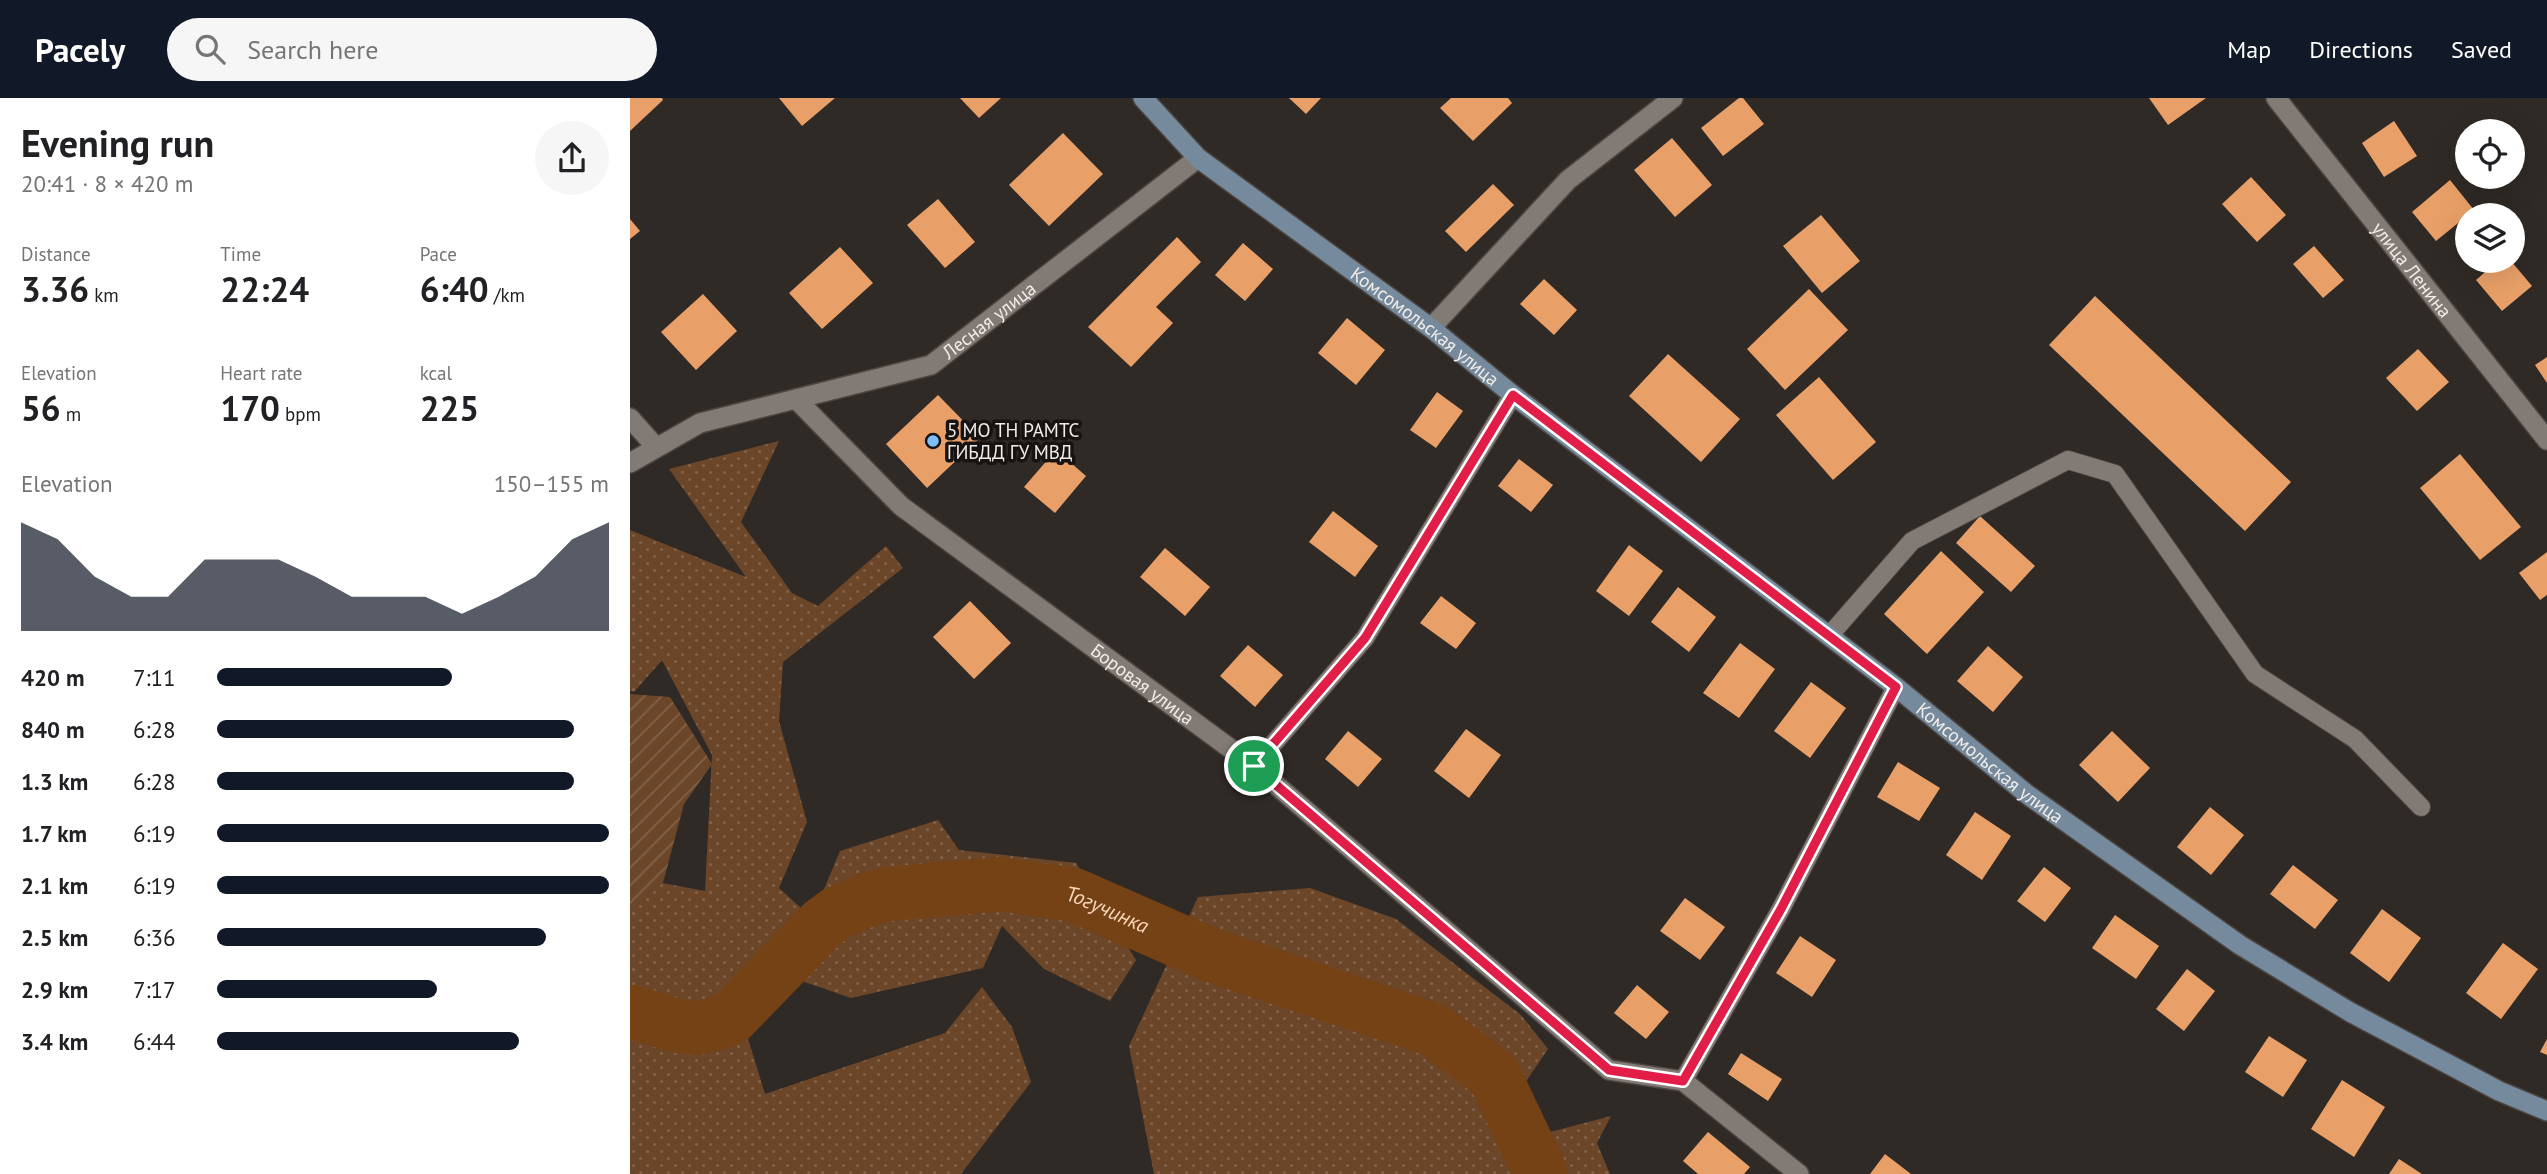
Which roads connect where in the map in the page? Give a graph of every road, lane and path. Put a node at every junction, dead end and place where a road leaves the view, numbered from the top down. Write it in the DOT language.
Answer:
graph roads {
  1 [pos="1143,98"];
  2 [pos="1673,98"];
  3 [pos="2276,98"];
  4 [pos="1198,158"];
  5 [pos="1431,328"];
  6 [pos="1513,395"];
  7 [pos="796,399"];
  8 [pos="630,418"];
  9 [pos="2547,440"];
  10 [pos="655,446"];
  11 [pos="630,463"];
  12 [pos="1829,636"];
  13 [pos="1896,687"];
  14 [pos="1254,766"];
  15 [pos="2421,807"];
  16 [pos="1683,1081"];
  17 [pos="2547,1111"];
  18 [pos="1799,1174"];
  1 -- 4 [label="main road, Комсомольская улица"];
  2 -- 5 [label="street"];
  3 -- 9 [label="street, улица Ленина"];
  4 -- 5 [label="main road, Комсомольская улица"];
  4 -- 7 [label="street, Лесная улица"];
  5 -- 6 [label="main road, Комсомольская улица"];
  6 -- 12 [label="main road, Комсомольская улица"];
  6 -- 14 [label="lane"];
  7 -- 10 [label="street, Лесная улица"];
  7 -- 14 [label="street, Боровая улица"];
  8 -- 10 [label="street"];
  10 -- 11 [label="street, Лесная улица"];
  12 -- 13 [label="main road, Комсомольская улица"];
  12 -- 15 [label="lane"];
  13 -- 16 [label="lane"];
  13 -- 17 [label="main road, Комсомольская улица"];
  14 -- 16 [label="street, Боровая улица"];
  16 -- 18 [label="street"];
}
